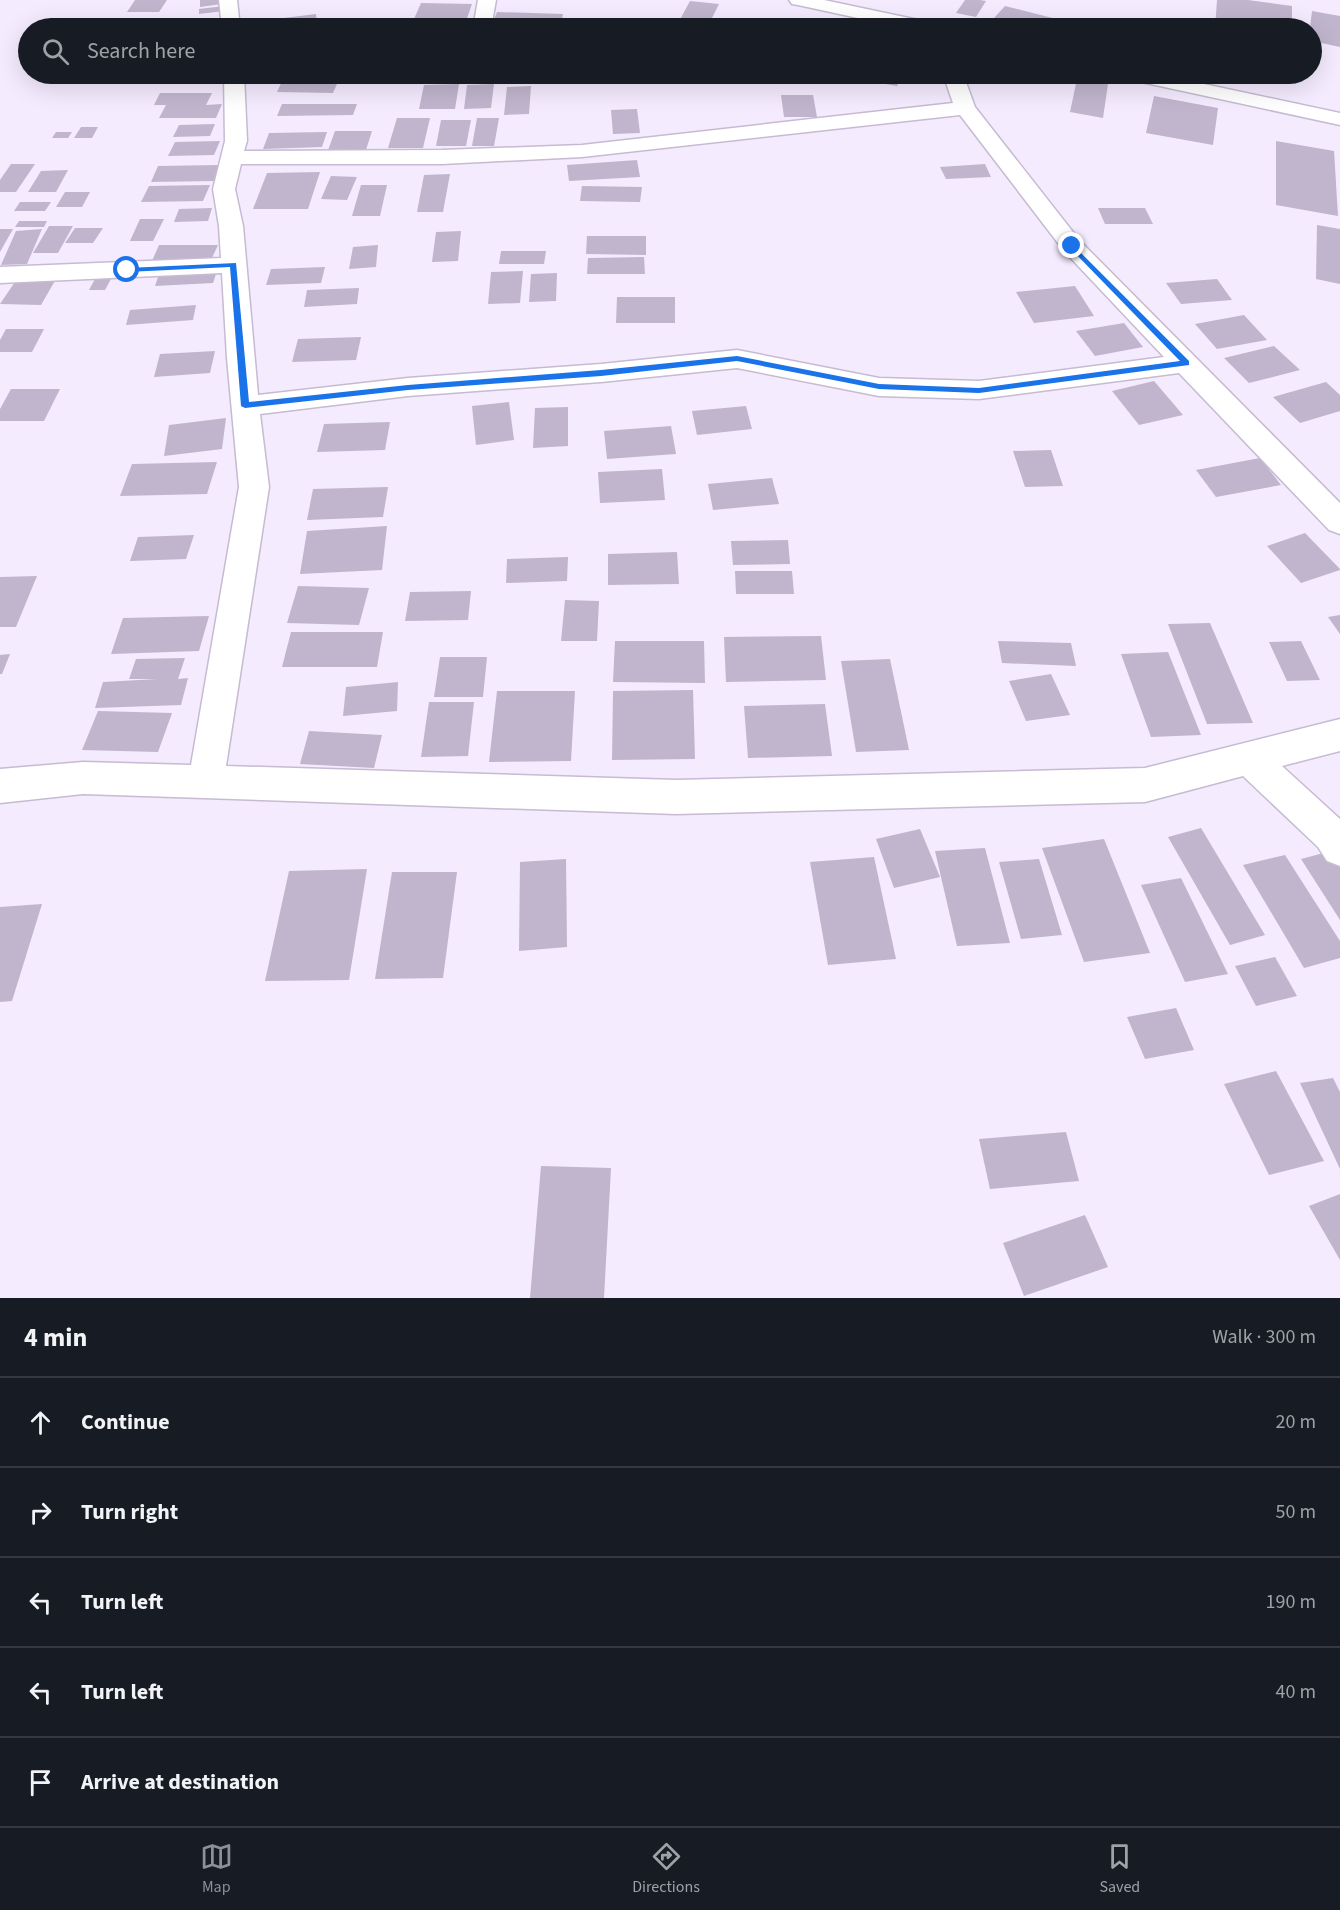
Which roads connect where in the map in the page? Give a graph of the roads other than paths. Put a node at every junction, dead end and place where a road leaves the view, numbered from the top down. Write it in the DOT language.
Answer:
graph roads {
  1 [pos="228,0"];
  2 [pos="487,0"];
  3 [pos="798,0"];
  4 [pos="230,18"];
  5 [pos="484,18"];
  6 [pos="882,18"];
  7 [pos="234,84"];
  8 [pos="957,84"];
  9 [pos="1178,84"];
  10 [pos="965,108"];
  11 [pos="1340,119"];
  12 [pos="232,158"];
  13 [pos="234,264"];
  14 [pos="0,275"];
  15 [pos="1186,363"];
  16 [pos="245,406"];
  17 [pos="1340,522"];
  18 [pos="1340,735"];
  19 [pos="1249,758"];
  20 [pos="206,782"];
  21 [pos="0,786"];
  22 [pos="1340,848"];
  1 -- 4 [label="street"];
  2 -- 5 [label="street"];
  3 -- 6 [label="street"];
  7 -- 12 [label="street"];
  8 -- 10 [label="street"];
  9 -- 11 [label="street"];
  10 -- 12 [label="street"];
  10 -- 15 [label="street"];
  12 -- 13 [label="street"];
  13 -- 14 [label="street"];
  13 -- 16 [label="street"];
  15 -- 16 [label="street"];
  15 -- 17 [label="street"];
  16 -- 20 [label="street"];
  18 -- 19 [label="street"];
  19 -- 20 [label="street"];
  19 -- 22 [label="street"];
  20 -- 21 [label="street"];
}
